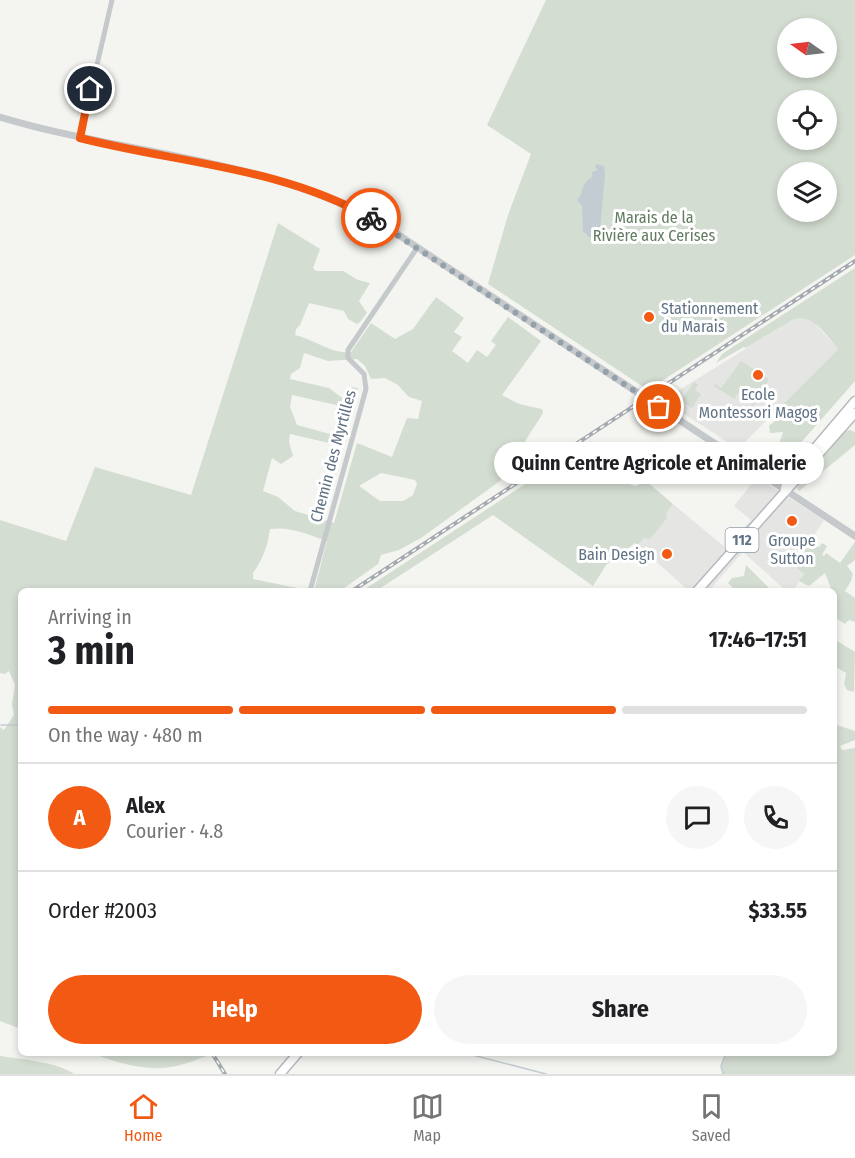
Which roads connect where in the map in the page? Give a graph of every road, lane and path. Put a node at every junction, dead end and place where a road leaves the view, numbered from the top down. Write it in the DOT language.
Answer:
graph roads {
  1 [pos="112,0"];
  2 [pos="0,117"];
  3 [pos="80,138"];
  4 [pos="417,248"];
  5 [pos="855,402"];
  6 [pos="855,413"];
  7 [pos="848,422"];
  8 [pos="786,489"];
  9 [pos="855,536"];
  10 [pos="311,588"];
  11 [pos="700,588"];
  12 [pos="295,1056"];
  13 [pos="280,1074"];
  1 -- 3 [label="street"];
  2 -- 3 [label="street"];
  3 -- 4 [label="street"];
  4 -- 8 [label="street"];
  4 -- 10 [label="street, Chemin des Myrtilles"];
  5 -- 7 [label="main road, 112"];
  6 -- 7 [label="main road, 112"];
  7 -- 8 [label="main road, 112"];
  8 -- 9 [label="street"];
  8 -- 11 [label="main road, 112"];
  12 -- 13 [label="main road"];
}
